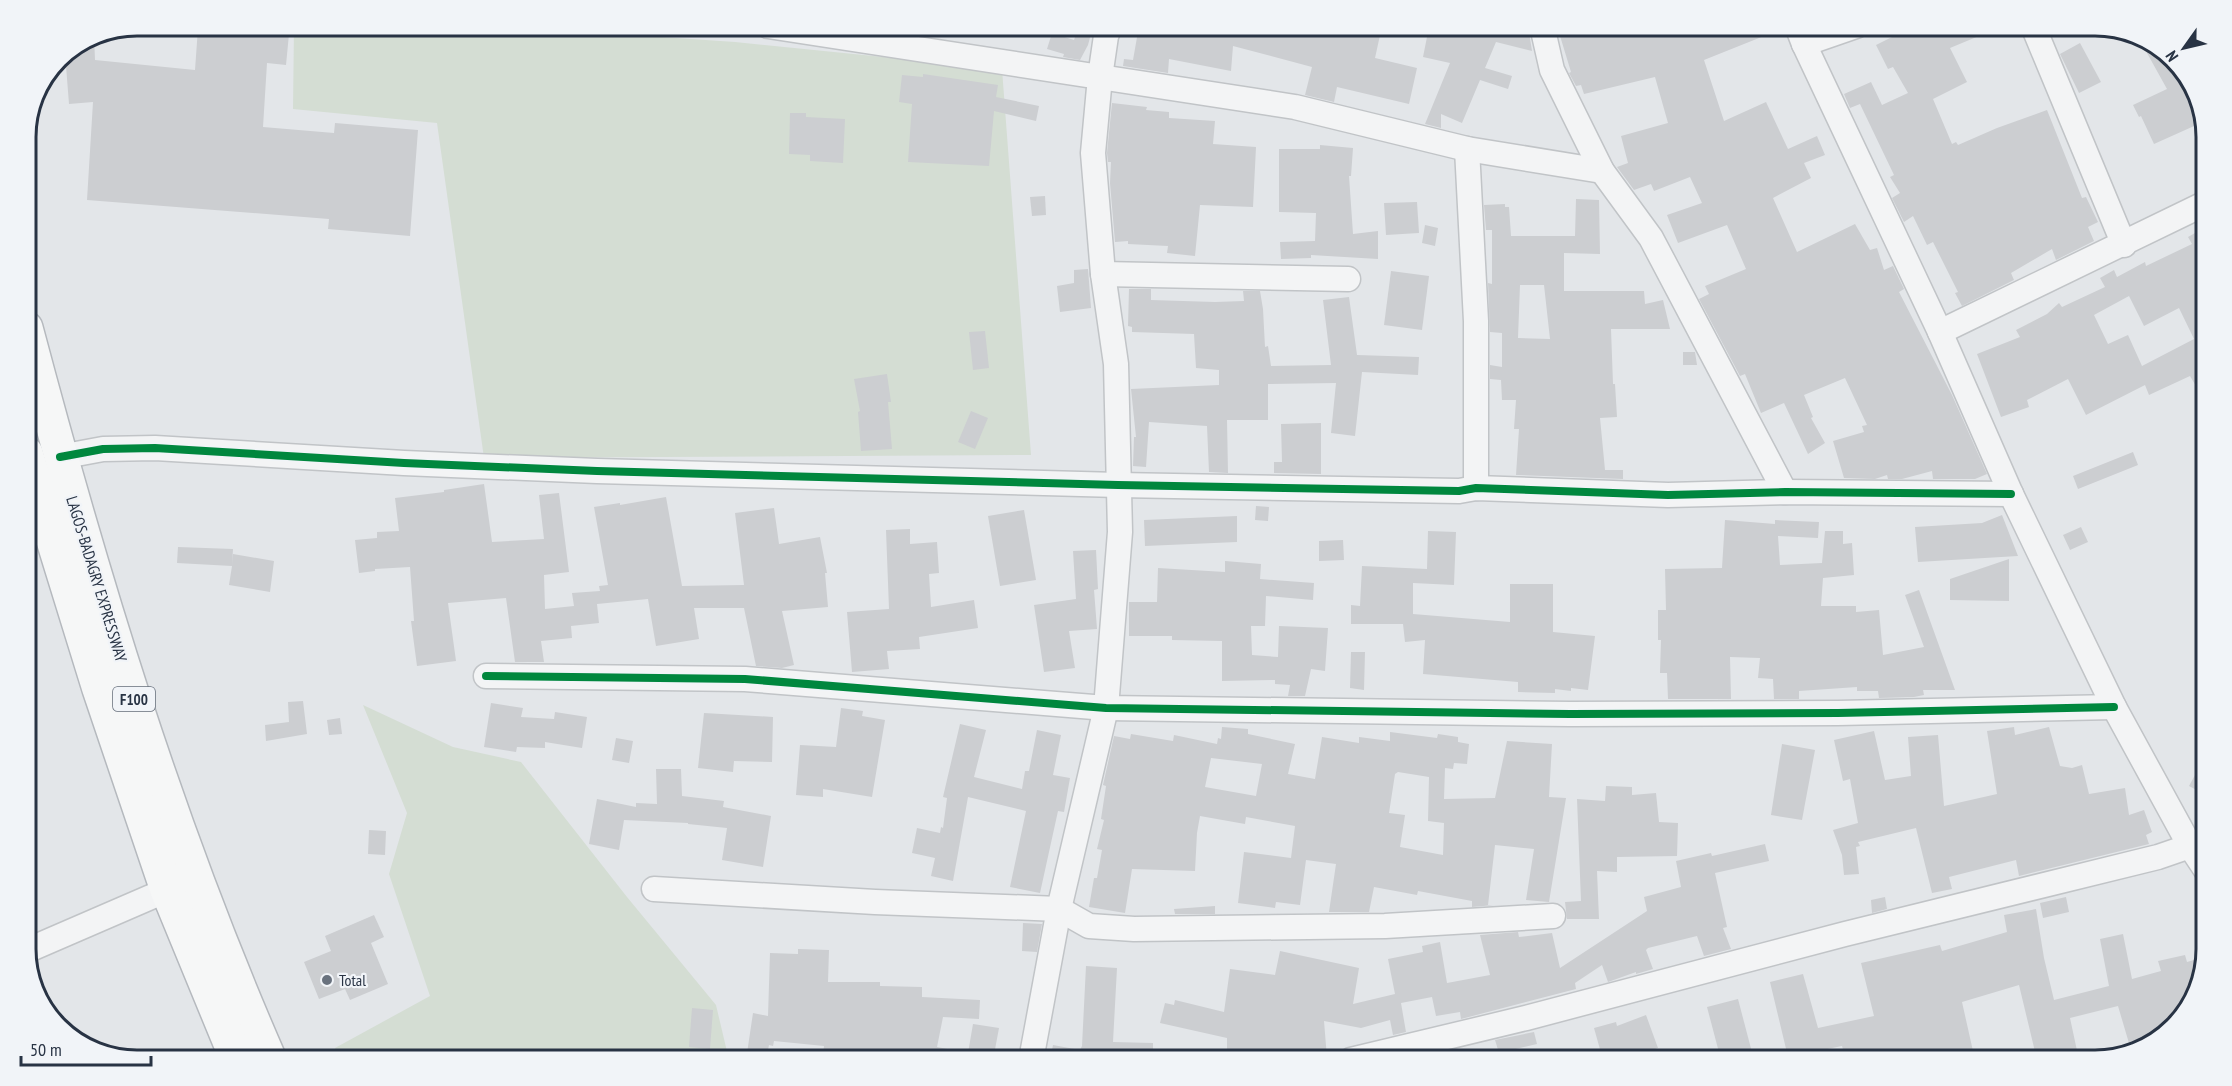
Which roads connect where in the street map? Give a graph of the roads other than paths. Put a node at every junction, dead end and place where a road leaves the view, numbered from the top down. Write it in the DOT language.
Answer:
graph roads {
  1 [pos="833,36"];
  2 [pos="1106,36"];
  3 [pos="1544,36"];
  4 [pos="1801,36"];
  5 [pos="2037,36"];
  6 [pos="1100,77"];
  7 [pos="1467,149"];
  8 [pos="1602,171"];
  9 [pos="2196,208"];
  10 [pos="2124,245"];
  11 [pos="1103,274"];
  12 [pos="1348,279"];
  13 [pos="1940,332"];
  14 [pos="36,366"];
  15 [pos="60,457"];
  16 [pos="36,485"];
  17 [pos="1118,485"];
  18 [pos="1476,488"];
  19 [pos="1785,492"];
  20 [pos="2011,494"];
  21 [pos="486,676"];
  22 [pos="2114,707"];
  23 [pos="1106,708"];
  24 [pos="2190,846"];
  25 [pos="2196,855"];
  26 [pos="654,889"];
  27 [pos="167,890"];
  28 [pos="1059,909"];
  29 [pos="1553,916"];
  30 [pos="36,947"];
  31 [pos="233,1050"];
  32 [pos="266,1050"];
  33 [pos="1033,1050"];
  34 [pos="1431,1050"];
  1 -- 6 [label="street"];
  2 -- 6 [label="street"];
  3 -- 8 [label="street"];
  4 -- 13 [label="street"];
  5 -- 10 [label="street"];
  6 -- 7 [label="street"];
  6 -- 11 [label="street"];
  7 -- 8 [label="street"];
  7 -- 18 [label="street"];
  8 -- 19 [label="street"];
  9 -- 10 [label="street"];
  10 -- 13 [label="street"];
  11 -- 12 [label="street"];
  11 -- 17 [label="street"];
  13 -- 20 [label="street"];
  14 -- 15 [label="highway, LAGOS-BADAGRY EXPRESSWAY / F100"];
  15 -- 17 [label="street"];
  15 -- 32 [label="highway, LAGOS-BADAGRY EXPRESSWAY / F100"];
  16 -- 27 [label="highway, LAGOS-BADAGRY EXPRESSWAY / F100"];
  17 -- 18 [label="street"];
  17 -- 23 [label="street"];
  18 -- 19 [label="street"];
  19 -- 20 [label="street"];
  20 -- 22 [label="street"];
  21 -- 23 [label="street"];
  22 -- 23 [label="street"];
  22 -- 24 [label="street"];
  23 -- 28 [label="street"];
  24 -- 25 [label="street"];
  24 -- 34 [label="street"];
  26 -- 28 [label="street"];
  27 -- 30 [label="street"];
  27 -- 31 [label="highway, LAGOS-BADAGRY EXPRESSWAY / F100"];
  28 -- 29 [label="street"];
  28 -- 33 [label="street"];
}
